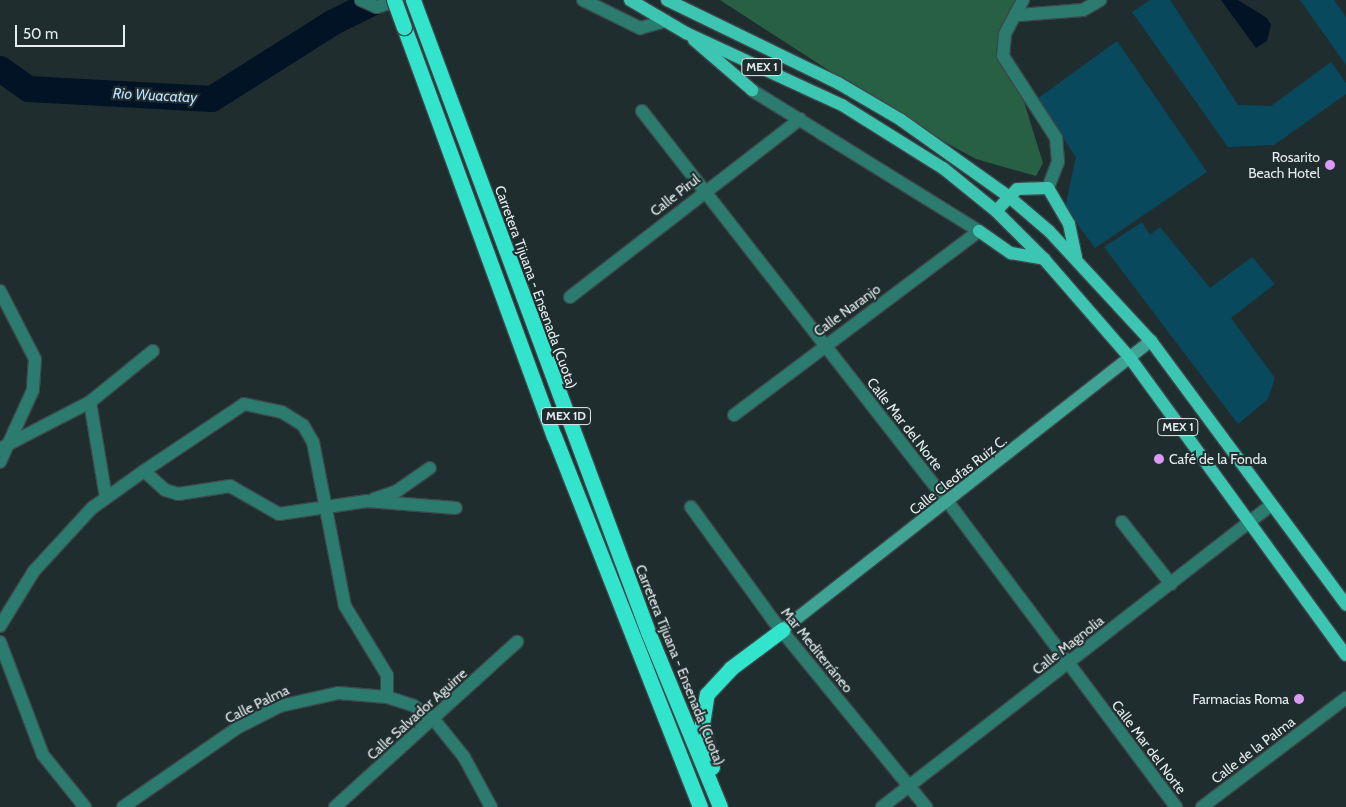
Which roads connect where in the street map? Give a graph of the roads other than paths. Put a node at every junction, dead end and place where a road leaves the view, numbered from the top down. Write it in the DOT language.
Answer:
graph roads {
  1 [pos="361,0"];
  2 [pos="394,0"];
  3 [pos="398,0"];
  4 [pos="413,0"];
  5 [pos="582,0"];
  6 [pos="630,0"];
  7 [pos="667,0"];
  8 [pos="1023,0"];
  9 [pos="1100,0"];
  10 [pos="1019,15"];
  11 [pos="666,21"];
  12 [pos="686,32"];
  13 [pos="752,90"];
  14 [pos="642,111"];
  15 [pos="800,119"];
  16 [pos="1048,188"];
  17 [pos="703,191"];
  18 [pos="1008,196"];
  19 [pos="996,211"];
  20 [pos="979,231"];
  21 [pos="1076,257"];
  22 [pos="1044,259"];
  23 [pos="0,291"];
  24 [pos="570,297"];
  25 [pos="1151,341"];
  26 [pos="824,345"];
  27 [pos="153,351"];
  28 [pos="1130,358"];
  29 [pos="90,402"];
  30 [pos="734,416"];
  31 [pos="5,446"];
  32 [pos="0,462"];
  33 [pos="430,468"];
  34 [pos="144,471"];
  35 [pos="106,498"];
  36 [pos="367,501"];
  37 [pos="948,502"];
  38 [pos="1272,505"];
  39 [pos="691,507"];
  40 [pos="324,508"];
  41 [pos="456,508"];
  42 [pos="1122,522"];
  43 [pos="1247,524"];
  44 [pos="1171,584"];
  45 [pos="1346,605"];
  46 [pos="0,626"];
  47 [pos="782,630"];
  48 [pos="0,642"];
  49 [pos="517,642"];
  50 [pos="1346,655"];
  51 [pos="1068,665"];
  52 [pos="386,697"];
  53 [pos="1346,698"];
  54 [pos="435,721"];
  55 [pos="910,787"];
  56 [pos="84,807"];
  57 [pos="123,807"];
  58 [pos="335,807"];
  59 [pos="492,807"];
  60 [pos="700,807"];
  61 [pos="721,807"];
  62 [pos="882,807"];
  63 [pos="926,807"];
  64 [pos="1176,807"];
  65 [pos="1202,807"];
  1 -- 3 [label="street"];
  2 -- 60 [label="highway, MEX 1D, bridge"];
  4 -- 61 [label="highway, Carretera Tijuana - Ensenada (Cuota) / MEX 1D"];
  5 -- 11 [label="street"];
  6 -- 11 [label="main road, MEX 1"];
  7 -- 18 [label="main road, MEX 1"];
  8 -- 10 [label="street"];
  9 -- 10 [label="street"];
  10 -- 16 [label="street"];
  11 -- 12 [label="main road, MEX 1"];
  12 -- 13 [label="main road"];
  12 -- 19 [label="main road, MEX 1"];
  13 -- 15 [label="street"];
  14 -- 17 [label="street, Calle Mar del Norte"];
  15 -- 17 [label="street, Calle Pirul"];
  15 -- 20 [label="street"];
  16 -- 18 [label="main road"];
  16 -- 21 [label="main road"];
  17 -- 24 [label="street, Calle Pirul"];
  17 -- 26 [label="street, Calle Mar del Norte"];
  18 -- 19 [label="main road"];
  18 -- 21 [label="main road, MEX 1"];
  19 -- 22 [label="main road, MEX 1"];
  20 -- 22 [label="main road"];
  20 -- 26 [label="street, Calle Naranjo"];
  21 -- 25 [label="main road, MEX 1"];
  22 -- 28 [label="main road, MEX 1"];
  23 -- 31 [label="street"];
  25 -- 28 [label="main road, Calle Cleofas Ruiz C."];
  25 -- 38 [label="main road, MEX 1"];
  26 -- 30 [label="street, Calle Naranjo"];
  26 -- 37 [label="street, Calle Mar del Norte"];
  27 -- 29 [label="street"];
  28 -- 37 [label="main road, Calle Cleofas Ruiz C."];
  28 -- 43 [label="main road, MEX 1"];
  29 -- 31 [label="street"];
  29 -- 35 [label="street"];
  31 -- 32 [label="street"];
  33 -- 36 [label="street"];
  34 -- 35 [label="street"];
  34 -- 40 [label="street"];
  34 -- 40 [label="street"];
  35 -- 46 [label="street"];
  36 -- 40 [label="street"];
  36 -- 41 [label="street"];
  37 -- 47 [label="main road, Calle Cleofas Ruiz C."];
  37 -- 51 [label="street, Calle Mar del Norte"];
  38 -- 43 [label="street, Calle Magnolia"];
  38 -- 45 [label="main road, MEX 1"];
  39 -- 47 [label="street, Mar Mediterráneo"];
  40 -- 52 [label="street"];
  42 -- 44 [label="street"];
  43 -- 44 [label="street, Calle Magnolia"];
  43 -- 50 [label="main road, MEX 1"];
  44 -- 51 [label="street, Calle Magnolia"];
  47 -- 55 [label="street, Mar Mediterráneo"];
  47 -- 61 [label="highway"];
  48 -- 56 [label="street"];
  49 -- 54 [label="street, Calle Salvador Aguirre"];
  51 -- 55 [label="street, Calle Magnolia"];
  51 -- 64 [label="street, Calle Mar del Norte"];
  52 -- 54 [label="street, Calle Palma"];
  52 -- 57 [label="street, Calle Palma"];
  53 -- 65 [label="street, Calle de la Palma"];
  54 -- 58 [label="street, Calle Salvador Aguirre"];
  54 -- 59 [label="street, Calle Palma"];
  55 -- 62 [label="street, Calle Magnolia"];
  55 -- 63 [label="street, Mar Mediterráneo"];
}
